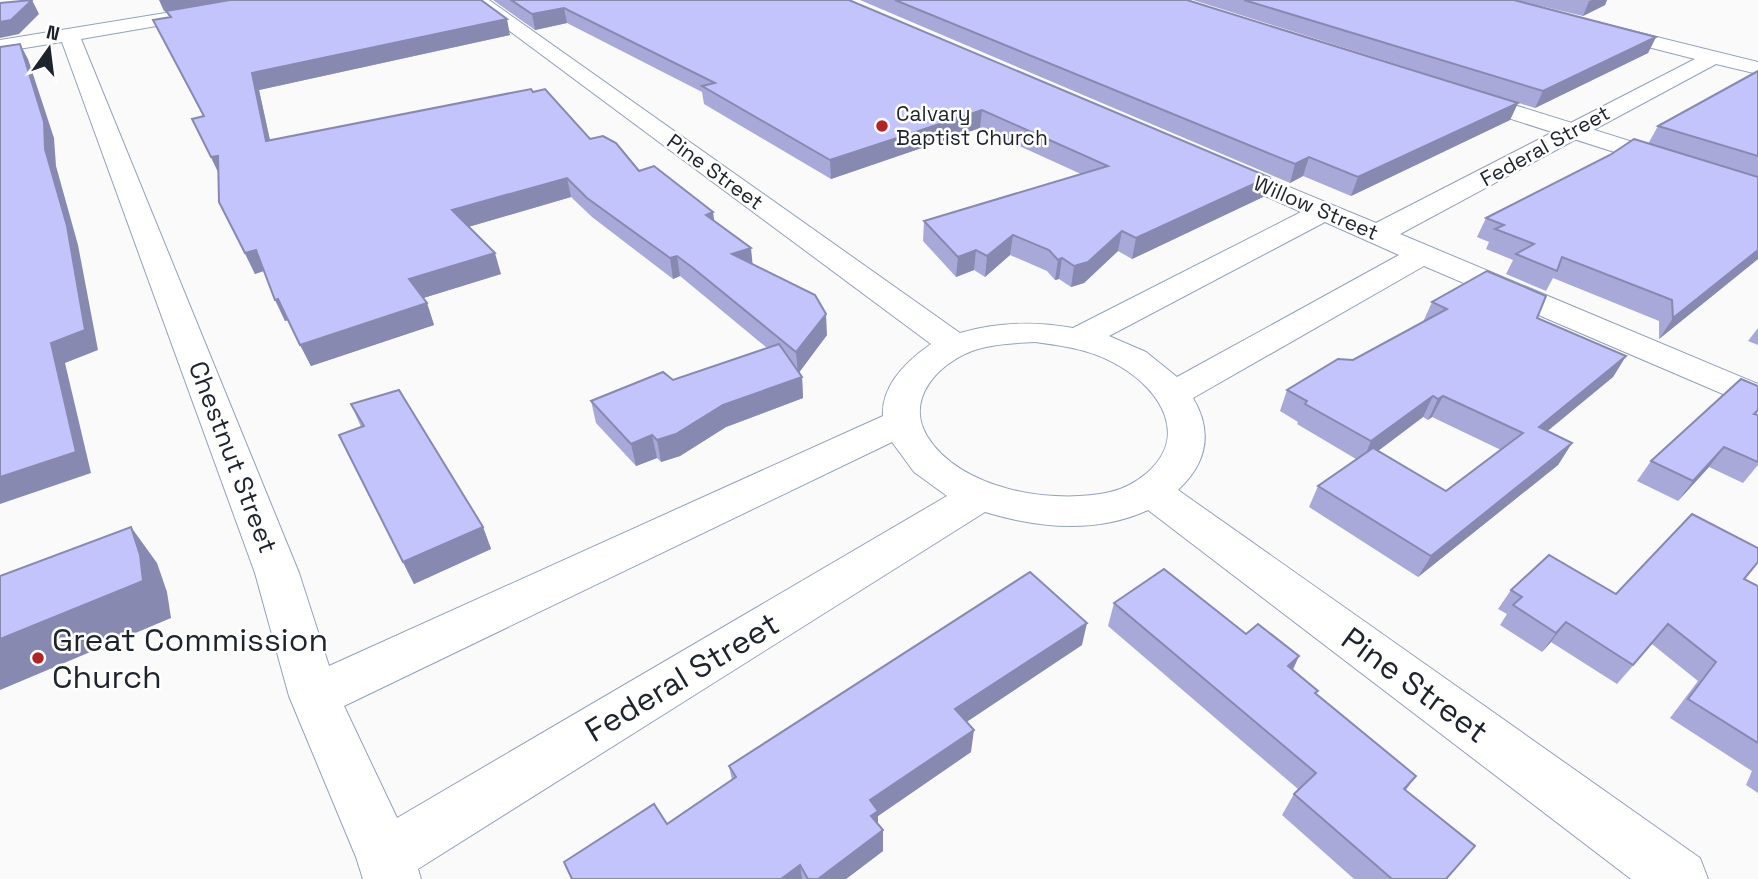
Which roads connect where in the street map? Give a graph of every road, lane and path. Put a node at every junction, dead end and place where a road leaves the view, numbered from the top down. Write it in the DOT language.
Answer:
graph roads {
  1 [pos="279,0"];
  2 [pos="477,0"];
  3 [pos="1591,27"];
  4 [pos="70,36"];
  5 [pos="0,46"];
  6 [pos="1714,57"];
  7 [pos="1758,68"];
  8 [pos="1440,88"];
  9 [pos="1570,131"];
  10 [pos="1195,156"];
  11 [pos="1758,190"];
  12 [pos="1323,212"];
  13 [pos="1377,234"];
  14 [pos="1424,253"];
  15 [pos="1079,338"];
  16 [pos="954,345"];
  17 [pos="1174,394"];
  18 [pos="1758,398"];
  19 [pos="902,422"];
  20 [pos="1151,491"];
  21 [pos="979,496"];
  22 [pos="314,696"];
  23 [pos="389,868"];
  24 [pos="1679,879"];
  1 -- 4 [label="street"];
  2 -- 16 [label="street, Pine Street"];
  3 -- 6 [label="street"];
  4 -- 5 [label="street"];
  4 -- 22 [label="street, Chestnut Street"];
  6 -- 7 [label="street"];
  6 -- 9 [label="street, Federal Street"];
  8 -- 9 [label="street"];
  9 -- 11 [label="street"];
  9 -- 13 [label="street, Federal Street"];
  10 -- 12 [label="street, Willow Street"];
  12 -- 13 [label="street, Willow Street"];
  12 -- 15 [label="street"];
  13 -- 14 [label="street, Willow Street"];
  14 -- 17 [label="street"];
  14 -- 18 [label="street, Willow Street"];
  15 -- 16 [label="street"];
  15 -- 17 [label="street"];
  16 -- 19 [label="street"];
  17 -- 20 [label="street"];
  19 -- 21 [label="street"];
  19 -- 22 [label="street"];
  20 -- 21 [label="street"];
  20 -- 24 [label="street, Pine Street"];
  21 -- 23 [label="street, Federal Street"];
  22 -- 23 [label="street, Chestnut Street"];
}
